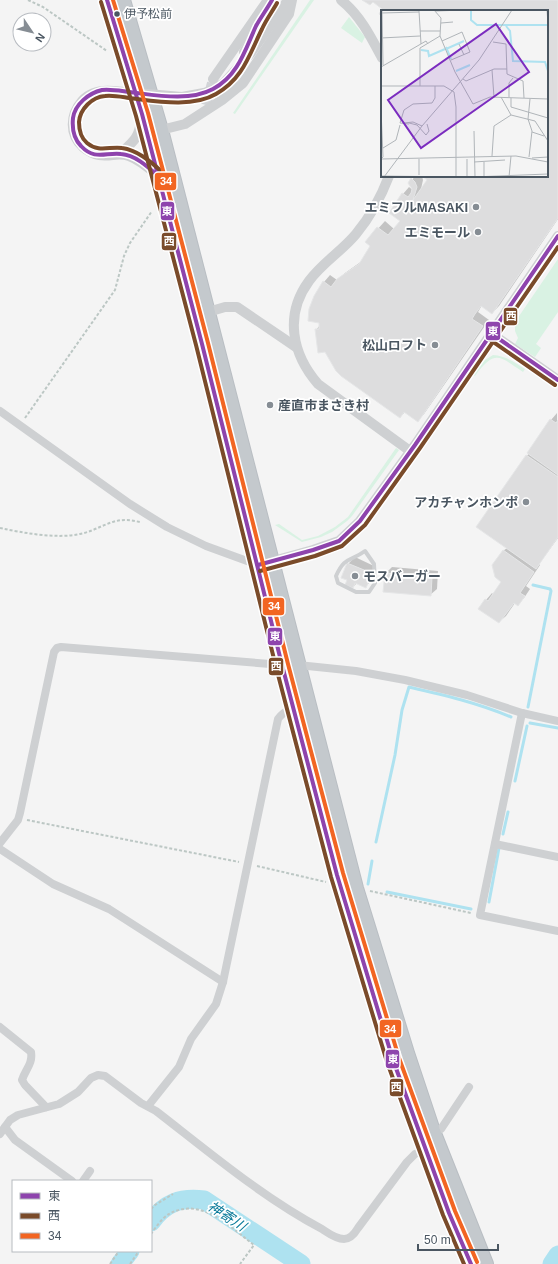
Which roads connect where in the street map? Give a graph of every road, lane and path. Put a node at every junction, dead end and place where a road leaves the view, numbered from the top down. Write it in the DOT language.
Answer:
graph roads {
  1 [pos="28,0"];
  2 [pos="107,0"];
  3 [pos="123,0"];
  4 [pos="268,0"];
  5 [pos="272,0"];
  6 [pos="281,0"];
  7 [pos="288,0"];
  8 [pos="292,0"];
  9 [pos="341,0"];
  10 [pos="251,40"];
  11 [pos="107,51"];
  12 [pos="381,56"];
  13 [pos="240,64"];
  14 [pos="213,79"];
  15 [pos="142,114"];
  16 [pos="162,130"];
  17 [pos="121,153"];
  18 [pos="157,175"];
  19 [pos="389,177"];
  20 [pos="152,212"];
  21 [pos="558,236"];
  22 [pos="208,312"];
  23 [pos="492,334"];
  24 [pos="296,347"];
  25 [pos="558,380"];
  26 [pos="0,411"];
  27 [pos="19,426"];
  28 [pos="410,451"];
  29 [pos="143,522"];
  30 [pos="0,528"];
  31 [pos="364,551"];
  32 [pos="265,564"];
  33 [pos="282,665"];
  34 [pos="298,665"];
  35 [pos="308,704"];
  36 [pos="294,708"];
  37 [pos="522,713"];
  38 [pos="558,721"];
  39 [pos="18,819"];
  40 [pos="0,843"];
  41 [pos="495,844"];
  42 [pos="0,849"];
  43 [pos="558,857"];
  44 [pos="248,864"];
  45 [pos="340,885"];
  46 [pos="356,888"];
  47 [pos="480,915"];
  48 [pos="558,931"];
  49 [pos="223,982"];
  50 [pos="0,1027"];
  51 [pos="468,1087"];
  52 [pos="148,1106"];
  53 [pos="46,1107"];
  54 [pos="3,1131"];
  55 [pos="432,1141"];
  56 [pos="90,1171"];
  57 [pos="71,1180"];
  58 [pos="84,1180"];
  59 [pos="173,1194"];
  60 [pos="152,1208"];
  61 [pos="152,1233"];
  62 [pos="118,1252"];
  63 [pos="138,1252"];
  64 [pos="110,1264"];
  65 [pos="130,1264"];
  66 [pos="240,1264"];
  67 [pos="471,1264"];
  68 [pos="486,1264"];
  1 -- 11 [label="path"];
  2 -- 15 [label="highway"];
  3 -- 16 [label="highway"];
  4 -- 14 [label="street"];
  5 -- 10 [label="street"];
  6 -- 10 [label="street"];
  7 -- 13 [label="street"];
  8 -- 16 [label="street"];
  9 -- 12 [label="street"];
  10 -- 13 [label="street"];
  13 -- 17 [label="street, bridge"];
  15 -- 17 [label="street"];
  15 -- 18 [label="highway"];
  16 -- 22 [label="highway"];
  17 -- 18 [label="street"];
  18 -- 32 [label="highway"];
  19 -- 24 [label="street"];
  20 -- 27 [label="path"];
  21 -- 23 [label="street"];
  22 -- 24 [label="street"];
  22 -- 32 [label="highway"];
  23 -- 25 [label="street"];
  23 -- 28 [label="street"];
  24 -- 28 [label="street"];
  26 -- 27 [label="street"];
  27 -- 32 [label="street"];
  28 -- 32 [label="street"];
  29 -- 30 [label="path"];
  31 -- 31 [label="lane"];
  32 -- 33 [label="highway"];
  32 -- 34 [label="highway"];
  33 -- 34 [label="street"];
  33 -- 36 [label="highway"];
  33 -- 39 [label="street"];
  34 -- 35 [label="highway"];
  34 -- 37 [label="street"];
  35 -- 36 [label="street"];
  35 -- 46 [label="highway"];
  36 -- 44 [label="street"];
  36 -- 45 [label="highway"];
  37 -- 38 [label="street"];
  37 -- 41 [label="street"];
  39 -- 40 [label="street"];
  39 -- 44 [label="path"];
  41 -- 43 [label="street"];
  41 -- 47 [label="street"];
  42 -- 49 [label="street"];
  44 -- 45 [label="path"];
  44 -- 49 [label="street"];
  45 -- 55 [label="highway"];
  46 -- 47 [label="path"];
  46 -- 55 [label="highway"];
  47 -- 48 [label="street"];
  49 -- 52 [label="street"];
  50 -- 53 [label="street"];
  51 -- 55 [label="street"];
  52 -- 53 [label="street"];
  52 -- 55 [label="street"];
  53 -- 54 [label="street"];
  54 -- 57 [label="street"];
  55 -- 67 [label="highway"];
  55 -- 68 [label="highway"];
  56 -- 58 [label="street"];
  59 -- 60 [label="path"];
  61 -- 66 [label="path"];
  62 -- 64 [label="path"];
  63 -- 65 [label="path"];
}
